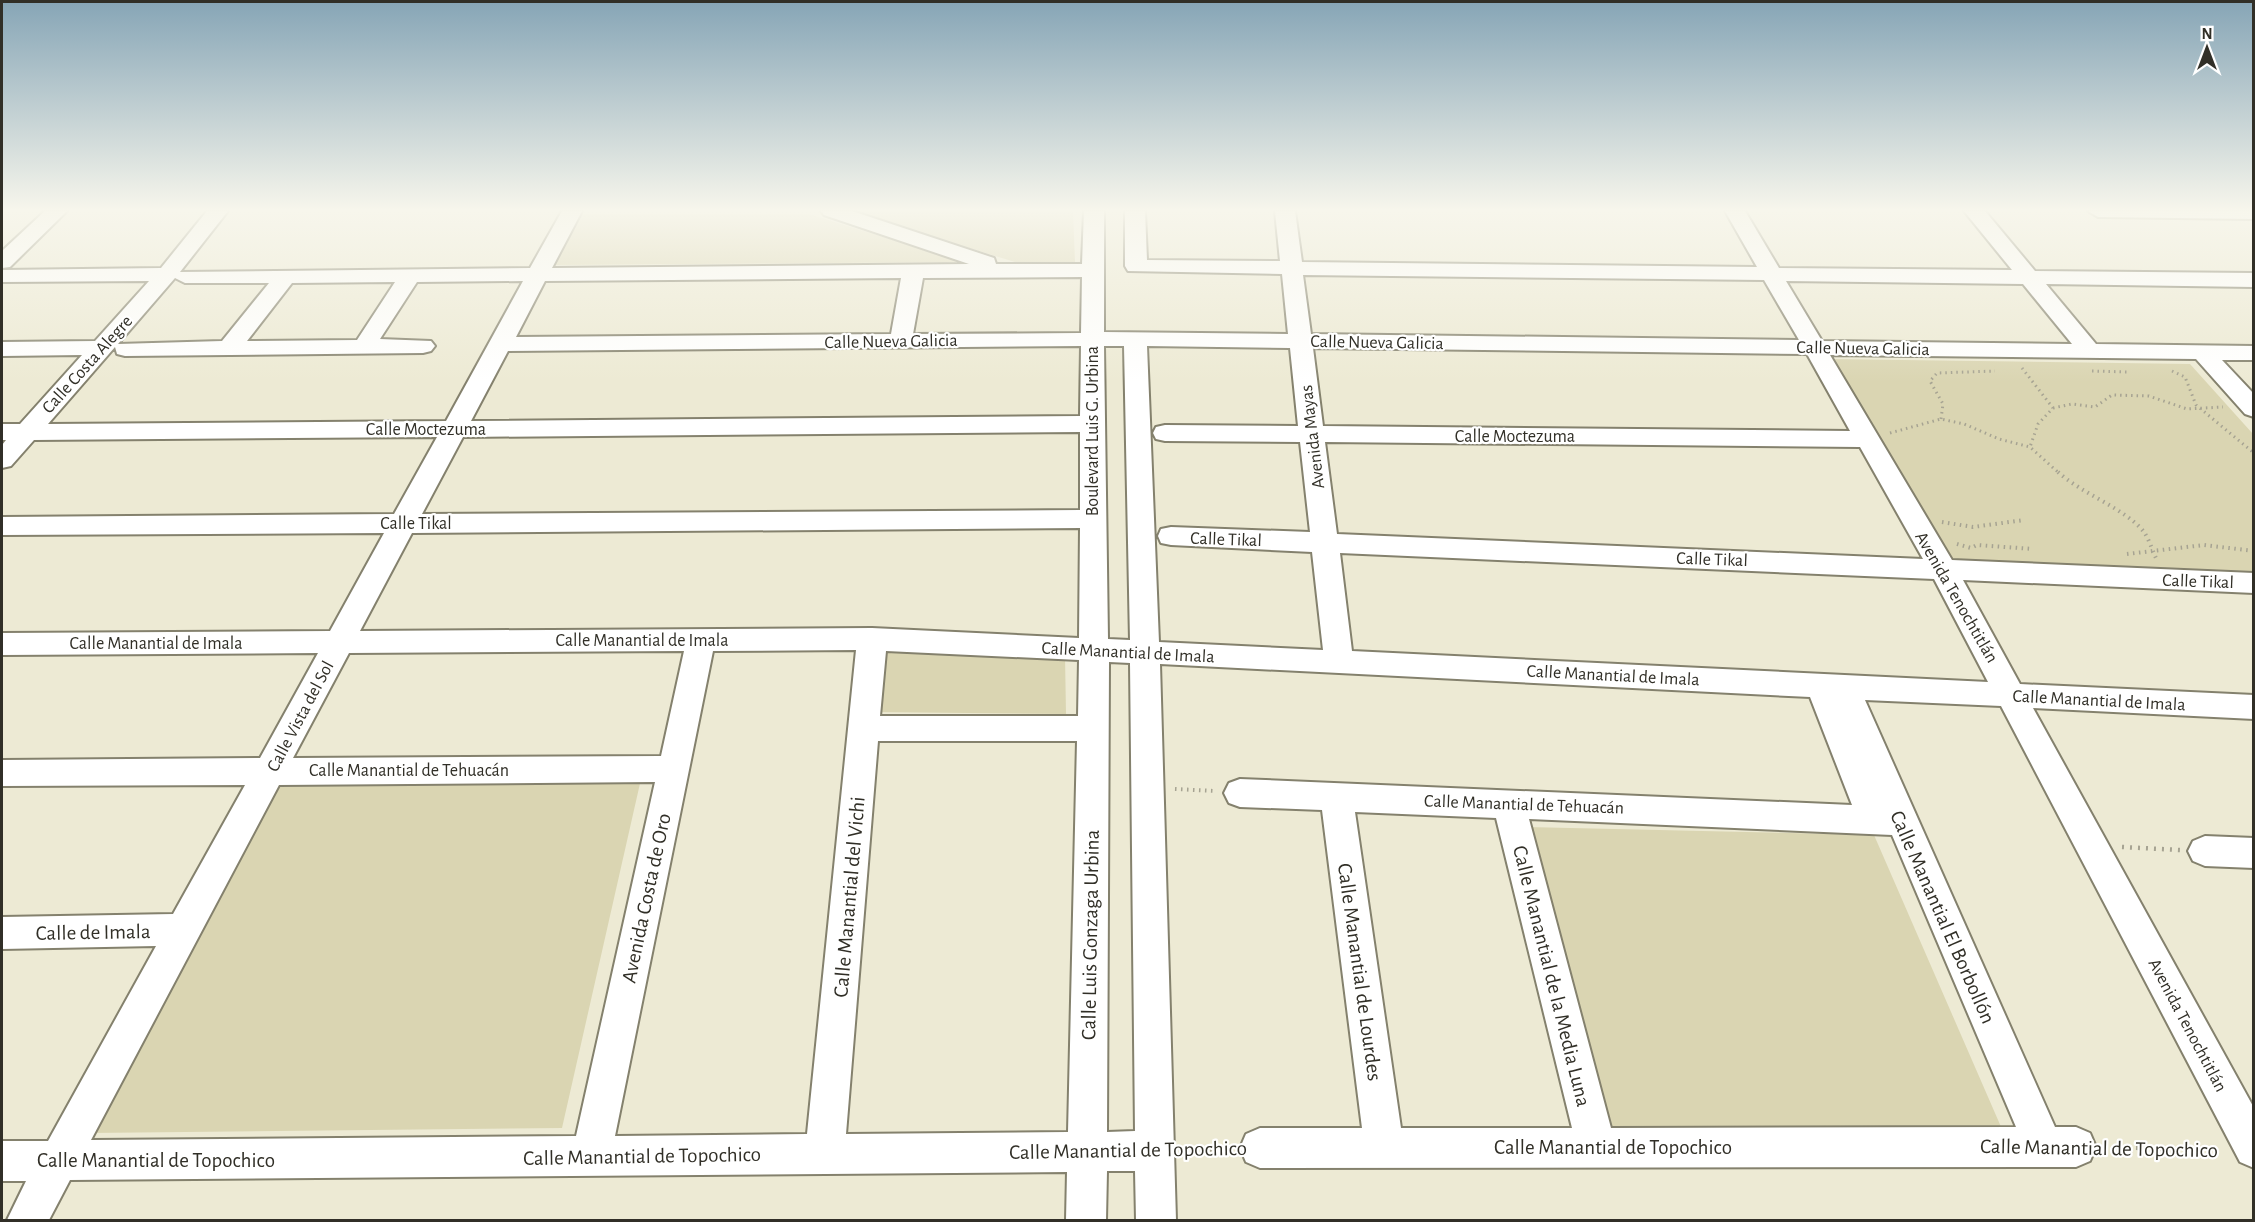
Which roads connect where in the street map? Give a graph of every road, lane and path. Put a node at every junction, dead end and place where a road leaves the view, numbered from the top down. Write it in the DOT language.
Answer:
graph roads {
  1 [pos="181,268"];
  2 [pos="541,268"];
  3 [pos="1003,268"];
  4 [pos="1291,268"];
  5 [pos="1293,268"];
  6 [pos="1768,268"];
  7 [pos="2021,268"];
  8 [pos="1009,270"];
  9 [pos="1093,270"];
  10 [pos="914,271"];
  11 [pos="538,274"];
  12 [pos="1772,274"];
  13 [pos="176,275"];
  14 [pos="410,275"];
  15 [pos="2,276"];
  16 [pos="286,276"];
  17 [pos="2028,277"];
  18 [pos="2253,280"];
  19 [pos="1092,339"];
  20 [pos="1135,339"];
  21 [pos="901,340"];
  22 [pos="1300,342"];
  23 [pos="500,344"];
  24 [pos="364,346"];
  25 [pos="423,346"];
  26 [pos="101,348"];
  27 [pos="229,348"];
  28 [pos="1814,348"];
  29 [pos="2,349"];
  30 [pos="125,349"];
  31 [pos="2202,352"];
  32 [pos="2253,353"];
  33 [pos="2086,360"];
  34 [pos="2011,364"];
  35 [pos="2031,367"];
  36 [pos="2169,370"];
  37 [pos="2139,371"];
  38 [pos="2251,407"];
  39 [pos="2053,408"];
  40 [pos="2200,409"];
  41 [pos="1941,418"];
  42 [pos="1092,424"];
  43 [pos="454,429"];
  44 [pos="2,432"];
  45 [pos="26,432"];
  46 [pos="1165,433"];
  47 [pos="1311,435"];
  48 [pos="1866,439"];
  49 [pos="2030,447"];
  50 [pos="2253,453"];
  51 [pos="2,460"];
  52 [pos="1905,507"];
  53 [pos="1092,519"];
  54 [pos="2024,520"];
  55 [pos="404,523"];
  56 [pos="2,526"];
  57 [pos="1171,536"];
  58 [pos="1324,543"];
  59 [pos="2151,549"];
  60 [pos="2039,550"];
  61 [pos="2253,551"];
  62 [pos="2118,555"];
  63 [pos="1947,556"];
  64 [pos="2168,579"];
  65 [pos="2253,583"];
  66 [pos="872,639"];
  67 [pos="701,640"];
  68 [pos="339,642"];
  69 [pos="2,644"];
  70 [pos="1094,650"];
  71 [pos="1145,652"];
  72 [pos="1339,662"];
  73 [pos="1832,686"];
  74 [pos="2012,695"];
  75 [pos="2253,707"];
  76 [pos="1092,728"];
  77 [pos="864,729"];
  78 [pos="673,769"];
  79 [pos="270,771"];
  80 [pos="2,773"];
  81 [pos="1148,788"];
  82 [pos="1240,793"];
  83 [pos="1337,797"];
  84 [pos="1509,804"];
  85 [pos="1888,820"];
  86 [pos="2092,846"];
  87 [pos="2205,851"];
  88 [pos="2253,853"];
  89 [pos="184,930"];
  90 [pos="2,933"];
  91 [pos="1596,1147"];
  92 [pos="2060,1147"];
  93 [pos="1260,1148"];
  94 [pos="1384,1148"];
  95 [pos="2242,1149"];
  96 [pos="1155,1151"];
  97 [pos="1087,1152"];
  98 [pos="825,1154"];
  99 [pos="591,1156"];
  100 [pos="2,1161"];
  101 [pos="59,1161"];
  102 [pos="27,1221"];
  103 [pos="1086,1221"];
  104 [pos="1156,1221"];
  1 -- 13 [label="street, Calle Costa Alegre"];
  2 -- 11 [label="street, Calle Vista del Sol"];
  3 -- 8 [label="street"];
  4 -- 22 [label="street, Avenida Mayas"];
  5 -- 12 [label="street"];
  6 -- 12 [label="street, Avenida Tenochtitlán"];
  7 -- 17 [label="street"];
  8 -- 9 [label="street"];
  8 -- 10 [label="street"];
  9 -- 19 [label="street, Boulevard Luis G. Urbina"];
  10 -- 11 [label="street"];
  10 -- 21 [label="street"];
  11 -- 14 [label="street"];
  11 -- 23 [label="street, Calle Vista del Sol"];
  12 -- 17 [label="street"];
  12 -- 28 [label="street, Avenida Tenochtitlán"];
  13 -- 15 [label="street"];
  13 -- 16 [label="street"];
  13 -- 26 [label="street, Calle Costa Alegre"];
  14 -- 16 [label="street"];
  14 -- 24 [label="street"];
  16 -- 27 [label="street"];
  17 -- 18 [label="street"];
  17 -- 33 [label="street"];
  19 -- 20 [label="street, Calle Nueva Galicia"];
  19 -- 21 [label="street, Calle Nueva Galicia"];
  19 -- 42 [label="street, Boulevard Luis G. Urbina"];
  20 -- 22 [label="street, Calle Nueva Galicia"];
  20 -- 71 [label="street"];
  21 -- 23 [label="street, Calle Nueva Galicia"];
  22 -- 28 [label="street, Calle Nueva Galicia"];
  22 -- 47 [label="street, Avenida Mayas"];
  23 -- 43 [label="street, Calle Vista del Sol"];
  24 -- 25 [label="street"];
  24 -- 27 [label="street"];
  26 -- 29 [label="street"];
  26 -- 45 [label="street, Calle Costa Alegre"];
  27 -- 30 [label="street"];
  28 -- 34 [label="street, Calle Nueva Galicia"];
  28 -- 48 [label="street, Avenida Tenochtitlán"];
  31 -- 32 [label="street, Calle Nueva Galicia"];
  31 -- 33 [label="street, Calle Nueva Galicia"];
  31 -- 38 [label="street"];
  33 -- 34 [label="street, Calle Nueva Galicia"];
  33 -- 37 [label="path"];
  34 -- 35 [label="path"];
  34 -- 39 [label="path"];
  34 -- 41 [label="path"];
  36 -- 40 [label="path"];
  38 -- 40 [label="path"];
  39 -- 40 [label="path"];
  39 -- 49 [label="path"];
  40 -- 50 [label="path"];
  41 -- 48 [label="path"];
  41 -- 49 [label="path"];
  42 -- 43 [label="street, Calle Moctezuma"];
  42 -- 53 [label="street, Boulevard Luis G. Urbina"];
  43 -- 45 [label="street, Calle Moctezuma"];
  43 -- 55 [label="street, Calle Vista del Sol"];
  44 -- 45 [label="street, Calle Moctezuma"];
  45 -- 51 [label="street, Calle Costa Alegre"];
  46 -- 47 [label="street, Calle Moctezuma"];
  47 -- 48 [label="street, Calle Moctezuma"];
  47 -- 58 [label="street, Avenida Mayas"];
  48 -- 52 [label="street, Avenida Tenochtitlán"];
  49 -- 59 [label="path"];
  52 -- 54 [label="path"];
  52 -- 63 [label="street, Avenida Tenochtitlán"];
  53 -- 55 [label="street, Calle Tikal"];
  53 -- 70 [label="street, Boulevard Luis G. Urbina"];
  55 -- 56 [label="street, Calle Tikal"];
  55 -- 68 [label="street, Calle Vista del Sol"];
  57 -- 58 [label="street, Calle Tikal"];
  58 -- 63 [label="street, Calle Tikal"];
  58 -- 72 [label="street, Avenida Mayas"];
  59 -- 61 [label="path"];
  59 -- 62 [label="path"];
  59 -- 64 [label="path"];
  60 -- 63 [label="path"];
  63 -- 64 [label="street, Calle Tikal"];
  63 -- 74 [label="street, Avenida Tenochtitlán"];
  64 -- 65 [label="street, Calle Tikal"];
  66 -- 67 [label="street, Calle Manantial de Imala"];
  66 -- 70 [label="street, Calle Manantial de Imala"];
  66 -- 77 [label="street, Calle Manantial del Vichi"];
  67 -- 68 [label="street, Calle Manantial de Imala"];
  67 -- 78 [label="street, Avenida Costa de Oro"];
  68 -- 69 [label="street, Calle Manantial de Imala"];
  68 -- 79 [label="street, Calle Vista del Sol"];
  70 -- 71 [label="street, Calle Manantial de Imala"];
  70 -- 76 [label="street, Calle Luis Gonzaga Urbina"];
  71 -- 72 [label="street, Calle Manantial de Imala"];
  71 -- 81 [label="street"];
  72 -- 73 [label="street, Calle Manantial de Imala"];
  73 -- 74 [label="street, Calle Manantial de Imala"];
  73 -- 85 [label="street, Calle Manantial El Borbollón"];
  74 -- 75 [label="street, Calle Manantial de Imala"];
  74 -- 86 [label="street, Avenida Tenochtitlán"];
  76 -- 77 [label="street"];
  76 -- 97 [label="street, Calle Luis Gonzaga Urbina"];
  77 -- 98 [label="street, Calle Manantial del Vichi"];
  78 -- 79 [label="street, Calle Manantial de Tehuacán"];
  78 -- 99 [label="street, Avenida Costa de Oro"];
  79 -- 80 [label="street, Calle Manantial de Tehuacán"];
  79 -- 89 [label="street, Calle Vista del Sol"];
  81 -- 82 [label="path"];
  81 -- 96 [label="street"];
  82 -- 83 [label="street, Calle Manantial de Tehuacán"];
  83 -- 84 [label="street, Calle Manantial de Tehuacán"];
  83 -- 94 [label="street, Calle Manantial de Lourdes"];
  84 -- 85 [label="street, Calle Manantial de Tehuacán"];
  84 -- 91 [label="street, Calle Manantial de la Media Luna"];
  85 -- 92 [label="street, Calle Manantial El Borbollón"];
  86 -- 87 [label="path"];
  86 -- 95 [label="street, Avenida Tenochtitlán"];
  87 -- 88 [label="street"];
  89 -- 90 [label="street, Calle de Imala"];
  89 -- 101 [label="street, Calle Vista del Sol"];
  91 -- 92 [label="street, Calle Manantial de Topochico"];
  91 -- 94 [label="street, Calle Manantial de Topochico"];
  92 -- 95 [label="path, Calle Manantial de Topochico"];
  93 -- 94 [label="street, Calle Manantial de Topochico"];
  93 -- 96 [label="path, Calle Manantial de Topochico"];
  96 -- 97 [label="street, Calle Manantial de Topochico"];
  96 -- 104 [label="street"];
  97 -- 98 [label="street, Calle Manantial de Topochico"];
  97 -- 103 [label="street, Calle Luis Gonzaga Urbina"];
  98 -- 99 [label="street, Calle Manantial de Topochico"];
  99 -- 101 [label="street, Calle Manantial de Topochico"];
  100 -- 101 [label="street, Calle Manantial de Topochico"];
  101 -- 102 [label="street, Calle Vista del Sol"];
}
